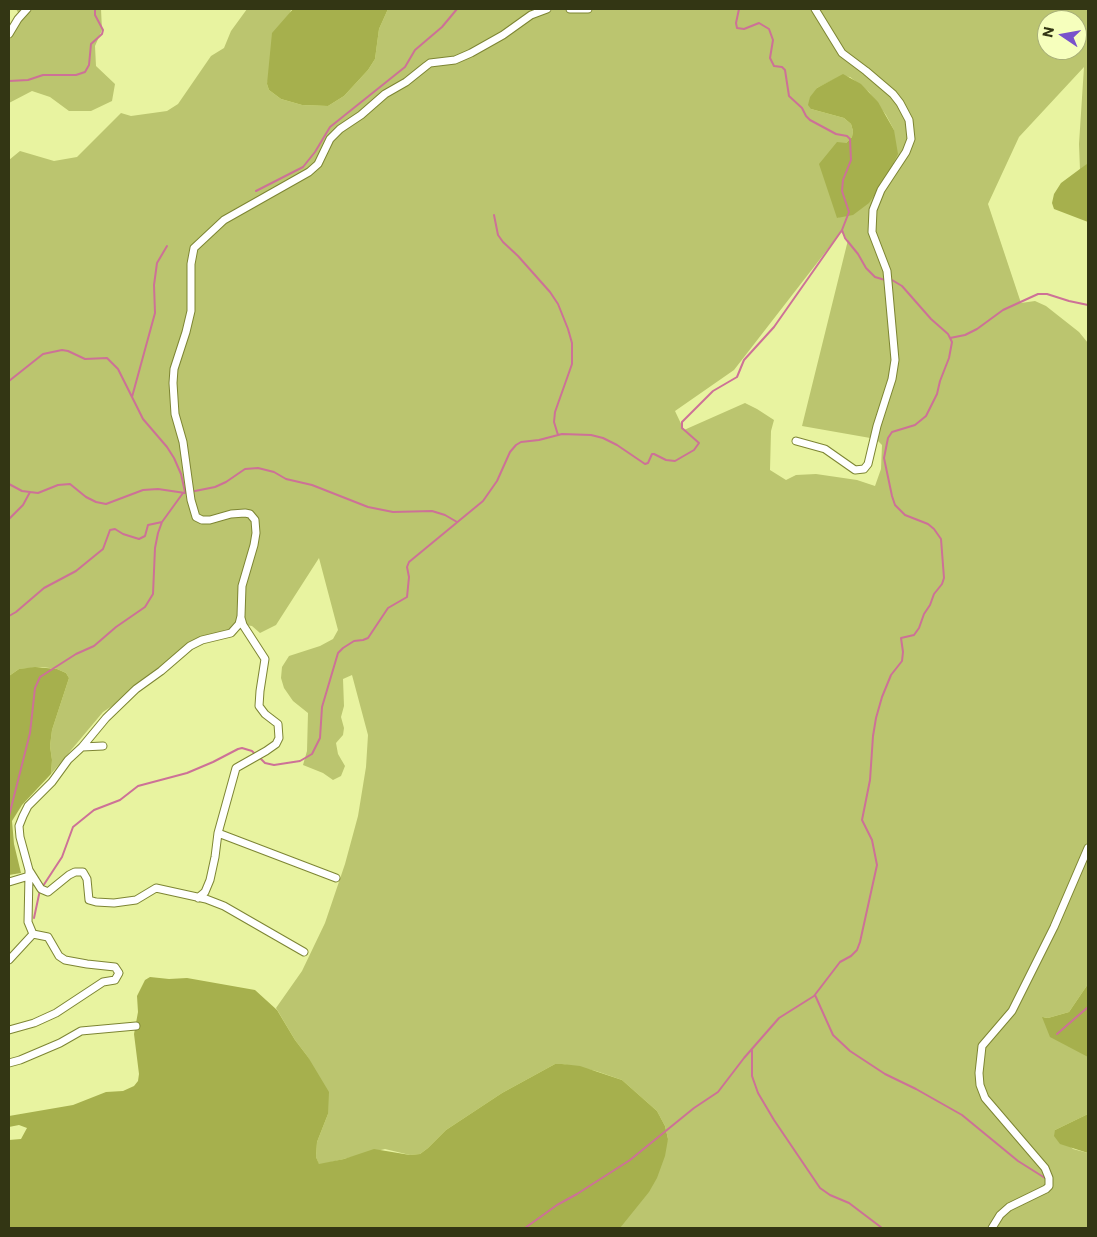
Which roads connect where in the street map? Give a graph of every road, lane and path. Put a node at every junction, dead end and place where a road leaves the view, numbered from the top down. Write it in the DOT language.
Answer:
graph roads {
  1 [pos="27,9"];
  2 [pos="548,9"];
  3 [pos="570,9"];
  4 [pos="588,9"];
  5 [pos="815,9"];
  6 [pos="9,34"];
  7 [pos="796,441"];
  8 [pos="241,616"];
  9 [pos="103,746"];
  10 [pos="82,747"];
  11 [pos="218,833"];
  12 [pos="1088,848"];
  13 [pos="29,872"];
  14 [pos="336,878"];
  15 [pos="9,882"];
  16 [pos="198,898"];
  17 [pos="33,934"];
  18 [pos="304,952"];
  19 [pos="9,960"];
  20 [pos="136,1026"];
  21 [pos="9,1030"];
  22 [pos="9,1063"];
  23 [pos="992,1228"];
  1 -- 6 [label="street"];
  2 -- 8 [label="street"];
  3 -- 4 [label="street"];
  5 -- 7 [label="street"];
  8 -- 10 [label="street"];
  8 -- 11 [label="street"];
  9 -- 10 [label="street"];
  10 -- 13 [label="street"];
  11 -- 14 [label="street"];
  11 -- 16 [label="street"];
  12 -- 23 [label="street"];
  13 -- 15 [label="street"];
  13 -- 16 [label="street"];
  13 -- 17 [label="street"];
  16 -- 18 [label="street"];
  17 -- 19 [label="street"];
  17 -- 21 [label="street"];
  20 -- 22 [label="street"];
}
